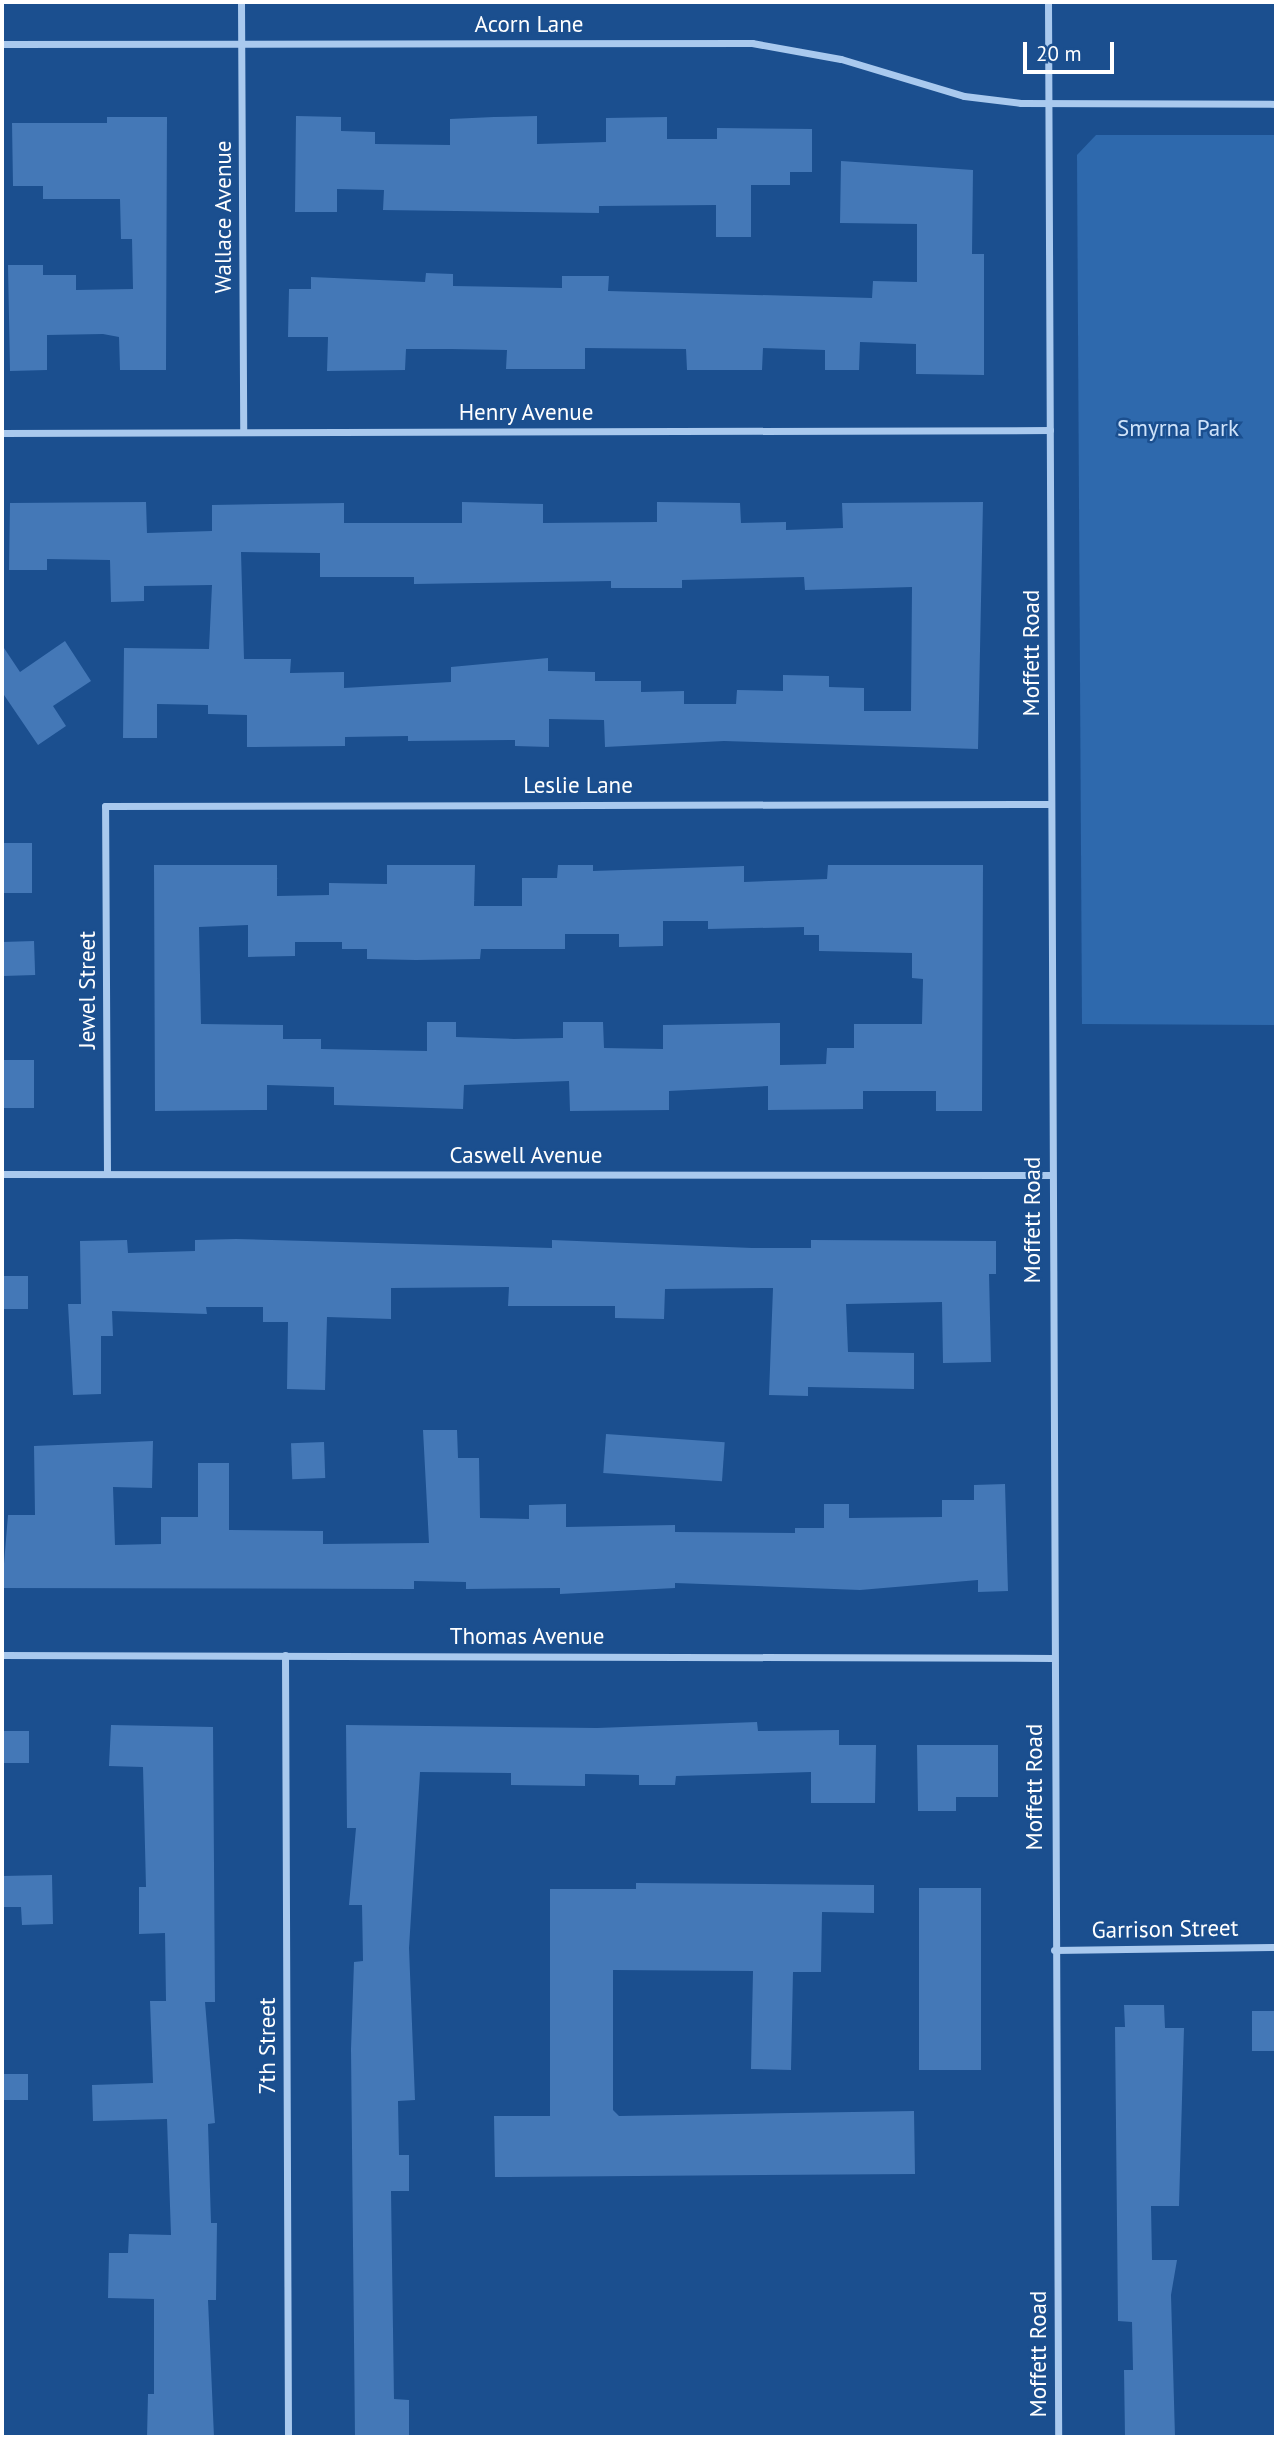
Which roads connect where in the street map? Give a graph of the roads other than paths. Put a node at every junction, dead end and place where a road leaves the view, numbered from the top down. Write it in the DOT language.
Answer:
graph roads {
  1 [pos="241,2"];
  2 [pos="1048,2"];
  3 [pos="2,44"];
  4 [pos="241,44"];
  5 [pos="1048,104"];
  6 [pos="1276,104"];
  7 [pos="1050,430"];
  8 [pos="243,432"];
  9 [pos="2,433"];
  10 [pos="1050,804"];
  11 [pos="105,806"];
  12 [pos="2,1174"];
  13 [pos="107,1174"];
  14 [pos="1051,1175"];
  15 [pos="2,1655"];
  16 [pos="285,1655"];
  17 [pos="1053,1658"];
  18 [pos="1276,1947"];
  19 [pos="1054,1950"];
  20 [pos="288,2437"];
  21 [pos="1058,2437"];
  1 -- 4 [label="street, Wallace Avenue"];
  2 -- 5 [label="street, Moffett Road"];
  3 -- 4 [label="street, Acorn Lane"];
  4 -- 5 [label="street, Acorn Lane"];
  4 -- 8 [label="street, Wallace Avenue"];
  5 -- 6 [label="street, Acorn Lane"];
  5 -- 7 [label="street, Moffett Road"];
  7 -- 8 [label="street, Henry Avenue"];
  7 -- 10 [label="street, Moffett Road"];
  8 -- 9 [label="street, Henry Avenue"];
  10 -- 11 [label="street, Leslie Lane"];
  10 -- 14 [label="street, Moffett Road"];
  11 -- 13 [label="street, Jewel Street"];
  12 -- 13 [label="street, Caswell Avenue"];
  13 -- 14 [label="street, Caswell Avenue"];
  14 -- 17 [label="street, Moffett Road"];
  15 -- 16 [label="street, Thomas Avenue"];
  16 -- 17 [label="street, Thomas Avenue"];
  16 -- 20 [label="street, 7th Street"];
  17 -- 19 [label="street, Moffett Road"];
  18 -- 19 [label="street, Garrison Street"];
  19 -- 21 [label="street, Moffett Road"];
}
